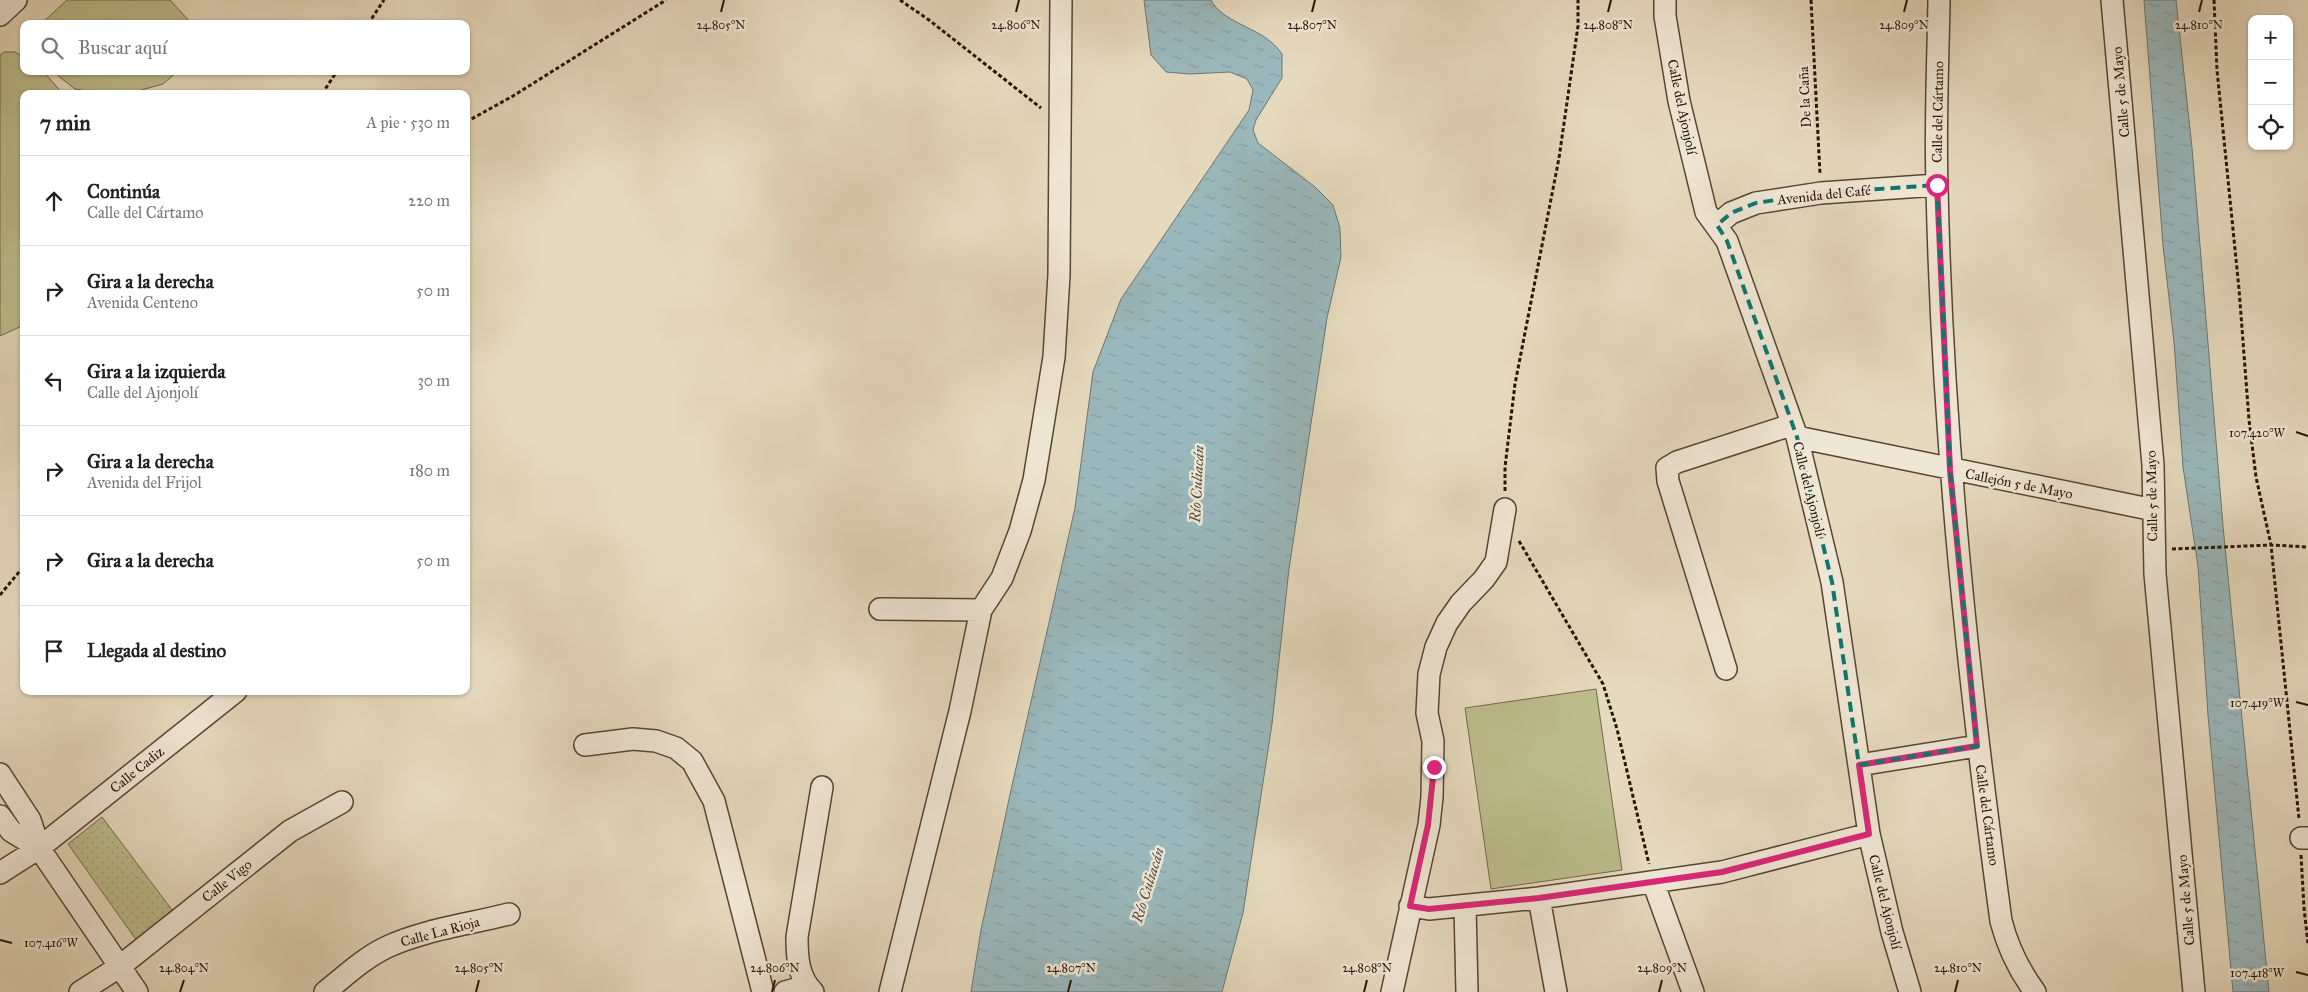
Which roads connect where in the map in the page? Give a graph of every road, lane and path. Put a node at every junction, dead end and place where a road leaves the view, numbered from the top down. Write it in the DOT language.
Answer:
graph roads {
  1 [pos="16,0"];
  2 [pos="384,0"];
  3 [pos="666,0"];
  4 [pos="900,0"];
  5 [pos="1061,0"];
  6 [pos="1578,0"];
  7 [pos="1665,0"];
  8 [pos="1811,0"];
  9 [pos="1939,0"];
  10 [pos="2112,0"];
  11 [pos="2214,0"];
  12 [pos="0,15"];
  13 [pos="371,20"];
  14 [pos="334,75"];
  15 [pos="324,90"];
  16 [pos="470,120"];
  17 [pos="1059,122"];
  18 [pos="1937,185"];
  19 [pos="1821,194"];
  20 [pos="1717,225"];
  21 [pos="1794,431"];
  22 [pos="1950,470"];
  23 [pos="1505,509"];
  24 [pos="2154,510"];
  25 [pos="1518,540"];
  26 [pos="2271,544"];
  27 [pos="2308,547"];
  28 [pos="2165,549"];
  29 [pos="20,571"];
  30 [pos="0,595"];
  31 [pos="880,609"];
  32 [pos="981,610"];
  33 [pos="1726,669"];
  34 [pos="231,695"];
  35 [pos="585,745"];
  36 [pos="1977,746"];
  37 [pos="1859,765"];
  38 [pos="1,777"];
  39 [pos="822,786"];
  40 [pos="342,802"];
  41 [pos="0,816"];
  42 [pos="1869,834"];
  43 [pos="2304,838"];
  44 [pos="39,848"];
  45 [pos="0,873"];
  46 [pos="1653,882"];
  47 [pos="1539,898"];
  48 [pos="1410,906"];
  49 [pos="1465,906"];
  50 [pos="509,914"];
  51 [pos="2308,944"];
  52 [pos="119,967"];
  53 [pos="810,989"];
  54 [pos="80,992"];
  55 [pos="138,992"];
  56 [pos="325,992"];
  57 [pos="763,992"];
  58 [pos="785,992"];
  59 [pos="890,992"];
  60 [pos="1392,992"];
  61 [pos="1467,992"];
  62 [pos="1556,992"];
  63 [pos="1693,992"];
  64 [pos="1910,992"];
  65 [pos="2035,992"];
  66 [pos="2194,992"];
  1 -- 12 [label="street"];
  2 -- 13 [label="path"];
  3 -- 16 [label="path"];
  4 -- 17 [label="path"];
  5 -- 17 [label="street"];
  6 -- 23 [label="path"];
  7 -- 20 [label="street, Calle del Ajonjolí"];
  8 -- 19 [label="path, De la Caña"];
  9 -- 18 [label="street, Calle del Cártamo"];
  10 -- 24 [label="street, Calle 5 de Mayo"];
  11 -- 26 [label="path"];
  14 -- 15 [label="path"];
  17 -- 32 [label="street"];
  18 -- 19 [label="street, Avenida del Café"];
  18 -- 22 [label="street, Calle del Cártamo"];
  19 -- 20 [label="street, Avenida del Café"];
  20 -- 21 [label="street, Calle del Ajonjolí"];
  21 -- 22 [label="street, Callejón 5 de Mayo"];
  21 -- 33 [label="street"];
  21 -- 37 [label="street, Calle del Ajonjolí"];
  22 -- 24 [label="street, Callejón 5 de Mayo"];
  22 -- 36 [label="street, Calle del Cártamo"];
  23 -- 48 [label="street"];
  24 -- 66 [label="street, Calle 5 de Mayo"];
  25 -- 46 [label="path"];
  26 -- 27 [label="path"];
  26 -- 28 [label="path"];
  26 -- 43 [label="path"];
  29 -- 30 [label="path"];
  31 -- 32 [label="street"];
  32 -- 59 [label="street"];
  34 -- 44 [label="street, Calle Cadiz"];
  35 -- 57 [label="street"];
  36 -- 37 [label="street"];
  36 -- 65 [label="street, Calle del Cártamo"];
  37 -- 42 [label="street, Calle del Ajonjolí"];
  38 -- 44 [label="street"];
  39 -- 53 [label="street"];
  40 -- 52 [label="street, Calle Vigo"];
  41 -- 44 [label="street"];
  42 -- 46 [label="street"];
  42 -- 64 [label="street, Calle del Ajonjolí"];
  43 -- 51 [label="path"];
  44 -- 45 [label="street, Calle Cadiz"];
  44 -- 52 [label="street"];
  46 -- 47 [label="street"];
  46 -- 63 [label="street"];
  47 -- 49 [label="street"];
  47 -- 62 [label="street"];
  48 -- 49 [label="street"];
  48 -- 60 [label="street"];
  49 -- 61 [label="street"];
  50 -- 56 [label="street, Calle La Rioja"];
  52 -- 54 [label="street, Calle Vigo"];
  52 -- 55 [label="street"];
  53 -- 58 [label="street"];
}
